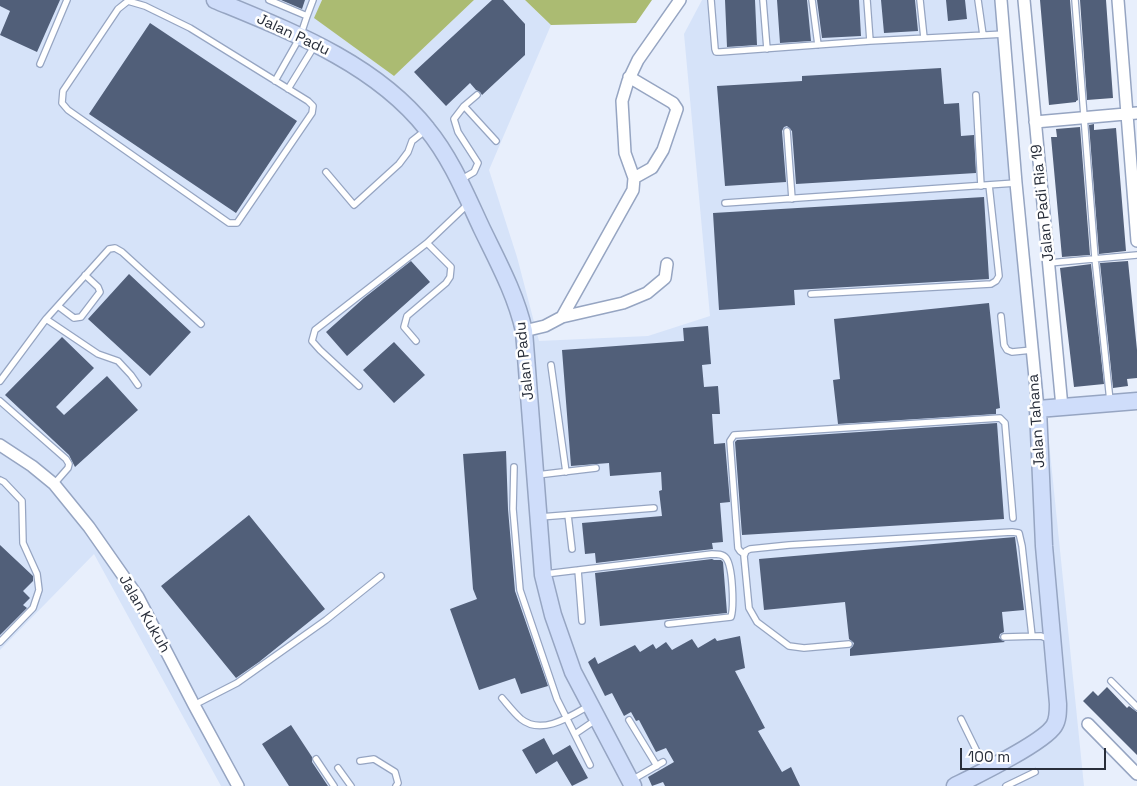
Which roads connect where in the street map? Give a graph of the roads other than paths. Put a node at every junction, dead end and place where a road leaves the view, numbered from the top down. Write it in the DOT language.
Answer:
graph roads {
  1 [pos="67,0"];
  2 [pos="215,0"];
  3 [pos="269,0"];
  4 [pos="313,0"];
  5 [pos="680,0"];
  6 [pos="710,0"];
  7 [pos="763,0"];
  8 [pos="812,0"];
  9 [pos="867,0"];
  10 [pos="920,0"];
  11 [pos="978,0"];
  12 [pos="1002,0"];
  13 [pos="1024,0"];
  14 [pos="1075,0"];
  15 [pos="1118,0"];
  16 [pos="241,5"];
  17 [pos="307,16"];
  18 [pos="1005,34"];
  19 [pos="983,35"];
  20 [pos="300,36"];
  21 [pos="924,38"];
  22 [pos="870,41"];
  23 [pos="316,43"];
  24 [pos="818,45"];
  25 [pos="767,49"];
  26 [pos="40,64"];
  27 [pos="629,77"];
  28 [pos="276,81"];
  29 [pos="288,89"];
  30 [pos="477,95"];
  31 [pos="976,95"];
  32 [pos="464,106"];
  33 [pos="1132,114"];
  34 [pos="1085,118"];
  35 [pos="1035,122"];
  36 [pos="428,129"];
  37 [pos="787,131"];
  38 [pos="496,141"];
  39 [pos="326,172"];
  40 [pos="634,178"];
  41 [pos="459,181"];
  42 [pos="1016,183"];
  43 [pos="989,185"];
  44 [pos="981,186"];
  45 [pos="792,199"];
  46 [pos="470,202"];
  47 [pos="725,203"];
  48 [pos="1137,241"];
  49 [pos="427,243"];
  50 [pos="1137,255"];
  51 [pos="1095,258"];
  52 [pos="1049,263"];
  53 [pos="667,264"];
  54 [pos="86,275"];
  55 [pos="811,294"];
  56 [pos="58,306"];
  57 [pos="1001,316"];
  58 [pos="562,317"];
  59 [pos="46,319"];
  60 [pos="201,324"];
  61 [pos="524,331"];
  62 [pos="416,340"];
  63 [pos="1032,350"];
  64 [pos="551,365"];
  65 [pos="0,381"];
  66 [pos="138,385"];
  67 [pos="359,386"];
  68 [pos="1137,401"];
  69 [pos="0,402"];
  70 [pos="1110,403"];
  71 [pos="1062,407"];
  72 [pos="1038,409"];
  73 [pos="0,445"];
  74 [pos="514,467"];
  75 [pos="596,468"];
  76 [pos="566,472"];
  77 [pos="535,476"];
  78 [pos="0,480"];
  79 [pos="54,484"];
  80 [pos="654,508"];
  81 [pos="568,514"];
  82 [pos="538,517"];
  83 [pos="1013,518"];
  84 [pos="572,549"];
  85 [pos="744,554"];
  86 [pos="578,570"];
  87 [pos="543,575"];
  88 [pos="381,576"];
  89 [pos="582,622"];
  90 [pos="668,624"];
  91 [pos="1032,636"];
  92 [pos="1004,637"];
  93 [pos="1053,640"];
  94 [pos="0,642"];
  95 [pos="849,644"];
  96 [pos="1111,681"];
  97 [pos="502,698"];
  98 [pos="194,705"];
  99 [pos="1137,707"];
  100 [pos="594,712"];
  101 [pos="567,718"];
  102 [pos="961,719"];
  103 [pos="629,720"];
  104 [pos="1088,724"];
  105 [pos="575,734"];
  106 [pos="316,760"];
  107 [pos="360,761"];
  108 [pos="663,762"];
  109 [pos="590,765"];
  110 [pos="657,766"];
  111 [pos="338,768"];
  112 [pos="986,770"];
  113 [pos="1035,772"];
  114 [pos="1137,774"];
  115 [pos="632,784"];
  116 [pos="1016,784"];
  117 [pos="238,786"];
  118 [pos="334,786"];
  119 [pos="351,786"];
  120 [pos="396,786"];
  121 [pos="955,786"];
  122 [pos="1006,786"];
  1 -- 26 [label="lane"];
  2 -- 16 [label="street, Jalan Padu"];
  3 -- 17 [label="lane"];
  4 -- 17 [label="lane"];
  5 -- 27 [label="street"];
  6 -- 25 [label="lane"];
  7 -- 25 [label="lane"];
  8 -- 24 [label="lane"];
  9 -- 22 [label="lane"];
  10 -- 21 [label="lane"];
  11 -- 19 [label="lane"];
  12 -- 18 [label="street, Jalan Tahana"];
  13 -- 35 [label="street, Jalan Padi Ria 19"];
  14 -- 34 [label="lane"];
  15 -- 33 [label="street"];
  16 -- 20 [label="street, Jalan Padu"];
  17 -- 20 [label="lane"];
  18 -- 19 [label="lane"];
  18 -- 42 [label="street, Jalan Tahana"];
  19 -- 21 [label="lane"];
  20 -- 23 [label="street, Jalan Padu"];
  20 -- 28 [label="lane"];
  21 -- 22 [label="lane"];
  22 -- 24 [label="lane"];
  23 -- 29 [label="lane"];
  23 -- 36 [label="street, Jalan Padu"];
  24 -- 25 [label="lane"];
  27 -- 40 [label="street"];
  27 -- 40 [label="street"];
  28 -- 29 [label="lane"];
  28 -- 29 [label="lane"];
  30 -- 32 [label="lane"];
  31 -- 44 [label="lane"];
  32 -- 38 [label="lane"];
  32 -- 41 [label="lane"];
  33 -- 34 [label="street"];
  33 -- 48 [label="street"];
  34 -- 35 [label="street"];
  34 -- 51 [label="lane"];
  35 -- 52 [label="street, Jalan Padi Ria 19"];
  36 -- 39 [label="lane"];
  36 -- 41 [label="street, Jalan Padu"];
  37 -- 45 [label="lane"];
  40 -- 58 [label="street"];
  41 -- 46 [label="street, Jalan Padu"];
  42 -- 43 [label="lane"];
  42 -- 63 [label="street, Jalan Tahana"];
  43 -- 44 [label="lane"];
  43 -- 55 [label="lane"];
  44 -- 45 [label="lane"];
  45 -- 47 [label="lane"];
  46 -- 49 [label="lane"];
  46 -- 61 [label="street, Jalan Padu"];
  49 -- 62 [label="lane"];
  49 -- 67 [label="lane"];
  50 -- 51 [label="lane"];
  51 -- 52 [label="lane"];
  51 -- 70 [label="lane"];
  52 -- 71 [label="street, Jalan Padi Ria 19"];
  53 -- 58 [label="street"];
  54 -- 56 [label="lane"];
  54 -- 56 [label="lane"];
  54 -- 60 [label="lane"];
  56 -- 59 [label="lane"];
  57 -- 63 [label="lane"];
  58 -- 61 [label="street"];
  59 -- 65 [label="lane"];
  59 -- 66 [label="lane"];
  61 -- 77 [label="street, Jalan Padu"];
  63 -- 72 [label="street, Jalan Tahana"];
  64 -- 76 [label="lane"];
  68 -- 70 [label="street"];
  69 -- 79 [label="lane"];
  70 -- 71 [label="street"];
  71 -- 72 [label="street"];
  72 -- 93 [label="street, Jalan Tahana"];
  73 -- 79 [label="street, Jalan Kukuh"];
  74 -- 101 [label="lane"];
  75 -- 76 [label="lane"];
  76 -- 77 [label="lane"];
  77 -- 82 [label="street, Jalan Padu"];
  78 -- 94 [label="lane"];
  79 -- 98 [label="street, Jalan Kukuh"];
  80 -- 81 [label="lane"];
  81 -- 82 [label="lane"];
  81 -- 84 [label="lane"];
  82 -- 87 [label="street, Jalan Padu"];
  83 -- 85 [label="lane"];
  85 -- 91 [label="lane"];
  85 -- 95 [label="lane"];
  86 -- 87 [label="lane"];
  86 -- 89 [label="lane"];
  86 -- 90 [label="lane"];
  87 -- 100 [label="street, Jalan Padu"];
  88 -- 98 [label="lane"];
  91 -- 92 [label="lane"];
  91 -- 93 [label="lane"];
  93 -- 112 [label="street, Jalan Tahana"];
  96 -- 99 [label="lane"];
  97 -- 101 [label="lane"];
  98 -- 117 [label="street, Jalan Kukuh"];
  100 -- 101 [label="lane"];
  100 -- 105 [label="lane"];
  100 -- 115 [label="street, Jalan Padu"];
  101 -- 105 [label="lane"];
  102 -- 112 [label="lane"];
  103 -- 110 [label="lane"];
  104 -- 114 [label="street"];
  105 -- 109 [label="lane"];
  106 -- 118 [label="lane"];
  107 -- 120 [label="lane"];
  108 -- 110 [label="lane"];
  110 -- 115 [label="lane"];
  111 -- 119 [label="lane"];
  112 -- 121 [label="street, Jalan Tahana"];
  113 -- 116 [label="lane"];
  116 -- 122 [label="lane"];
}
